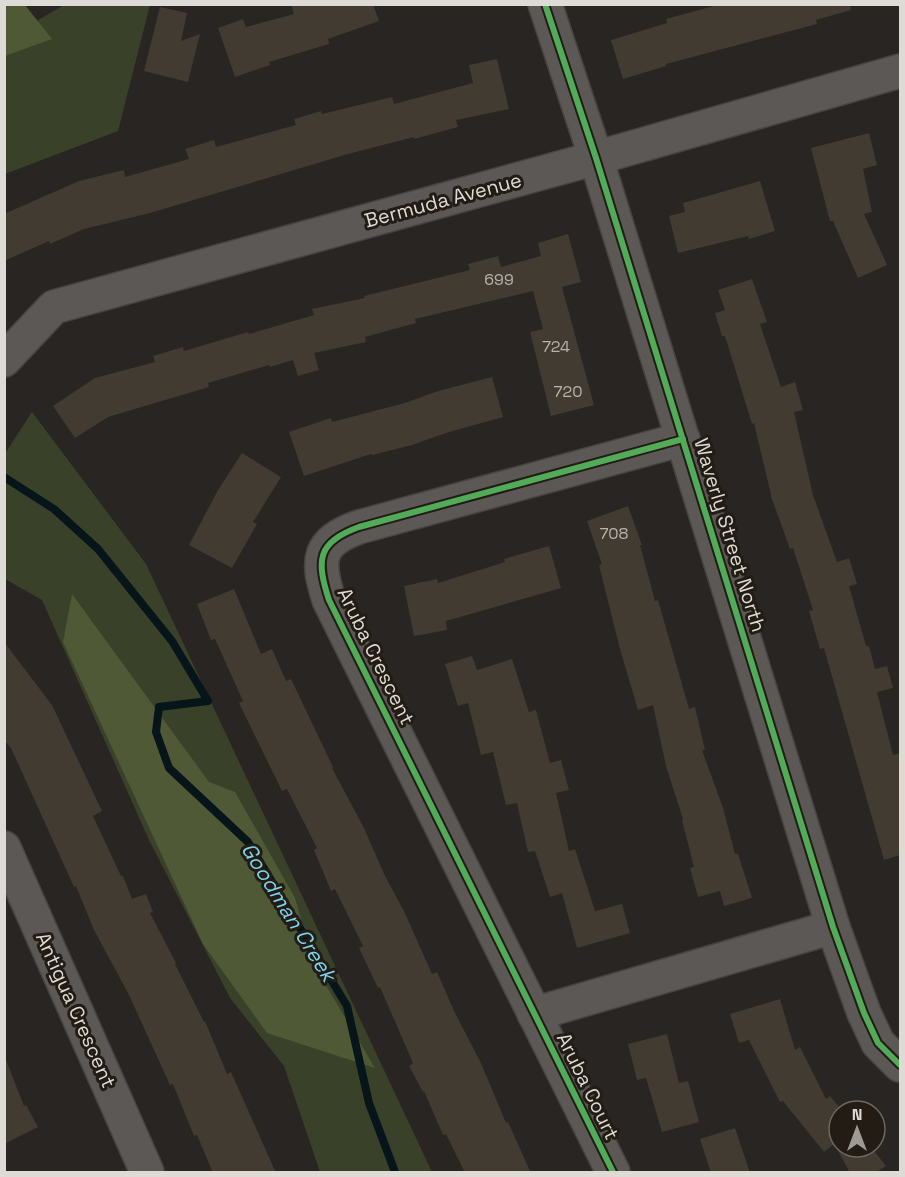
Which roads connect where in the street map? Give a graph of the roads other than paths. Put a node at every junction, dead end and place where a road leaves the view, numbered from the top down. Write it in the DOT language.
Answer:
graph roads {
  1 [pos="545,4"];
  2 [pos="900,71"];
  3 [pos="596,158"];
  4 [pos="4,360"];
  5 [pos="683,439"];
  6 [pos="4,848"];
  7 [pos="833,927"];
  8 [pos="534,1014"];
  9 [pos="900,1065"];
  10 [pos="147,1173"];
  11 [pos="613,1173"];
  1 -- 3 [label="street, Waverly Street North"];
  2 -- 3 [label="street, Bermuda Avenue"];
  3 -- 4 [label="street, Bermuda Avenue"];
  3 -- 5 [label="street, Waverly Street North"];
  5 -- 7 [label="street, Waverly Street North"];
  5 -- 8 [label="street, Aruba Crescent"];
  6 -- 10 [label="street, Antigua Crescent"];
  7 -- 8 [label="street"];
  7 -- 9 [label="street, Waverly Street North"];
  8 -- 11 [label="street, Aruba Court"];
}
